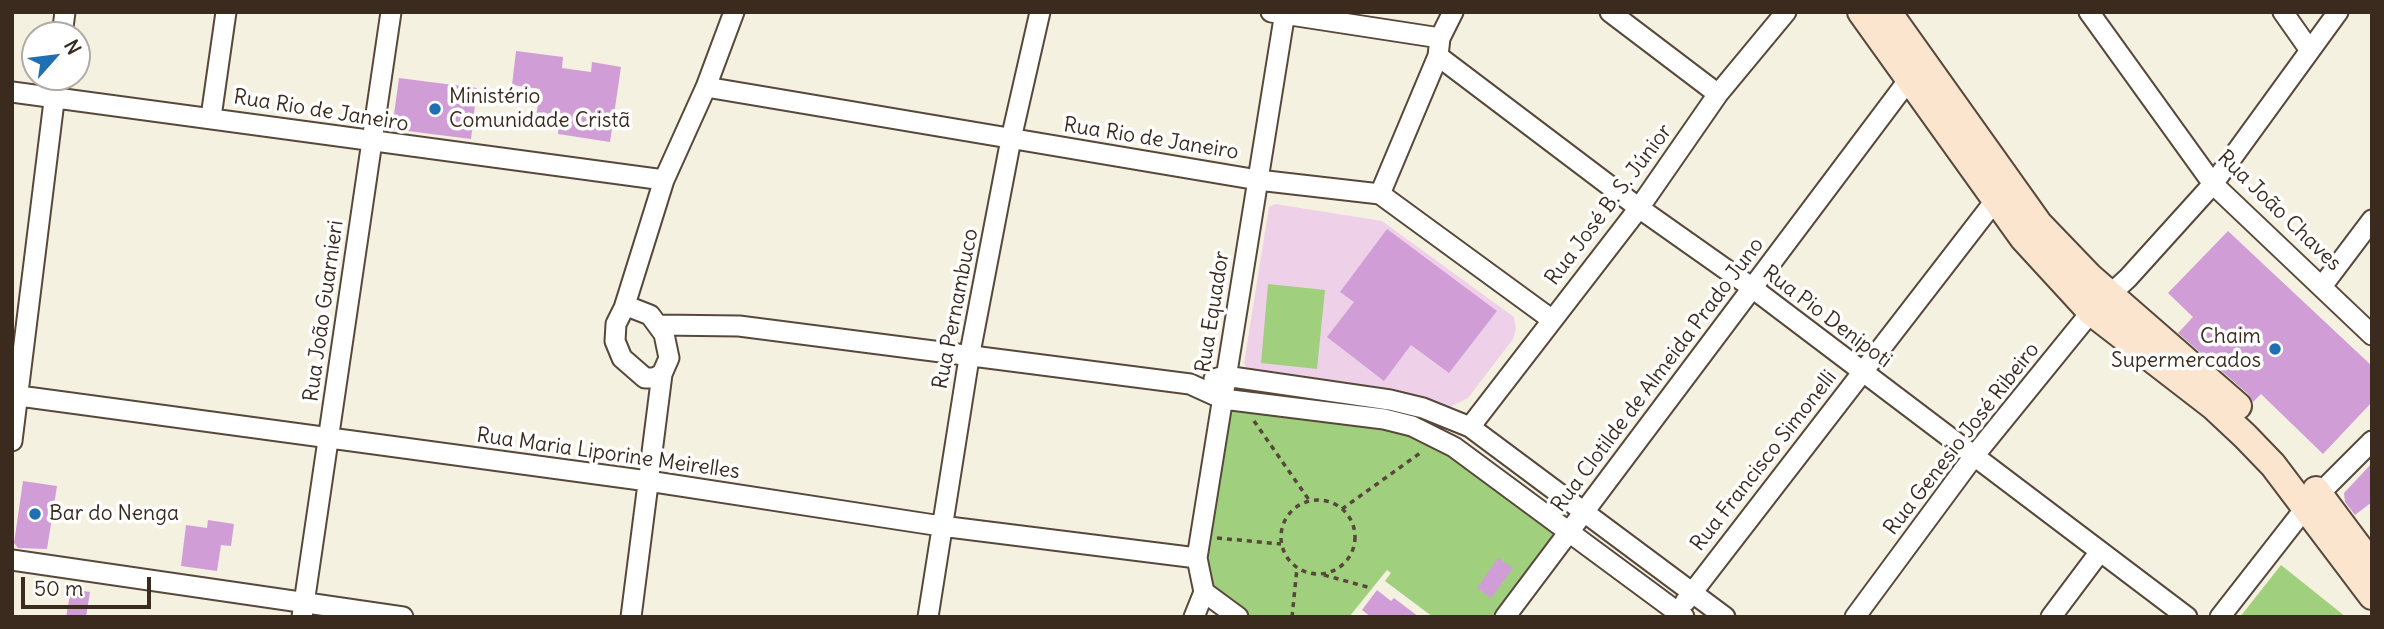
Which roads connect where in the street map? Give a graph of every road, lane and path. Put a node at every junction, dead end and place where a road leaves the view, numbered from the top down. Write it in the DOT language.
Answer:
graph roads {
  1 [pos="226,12"];
  2 [pos="391,12"];
  3 [pos="734,12"];
  4 [pos="1040,12"];
  5 [pos="1453,12"];
  6 [pos="1610,12"];
  7 [pos="1786,12"];
  8 [pos="1861,12"];
  9 [pos="1888,12"];
  10 [pos="2089,12"];
  11 [pos="2283,12"];
  12 [pos="2337,12"];
  13 [pos="1280,13"];
  14 [pos="1439,47"];
  15 [pos="2309,49"];
  16 [pos="1916,71"];
  17 [pos="706,87"];
  18 [pos="55,91"];
  19 [pos="12,92"];
  20 [pos="1718,94"];
  21 [pos="54,97"];
  22 [pos="211,117"];
  23 [pos="1012,139"];
  24 [pos="371,143"];
  25 [pos="664,180"];
  26 [pos="1258,180"];
  27 [pos="2213,184"];
  28 [pos="1380,194"];
  29 [pos="1994,202"];
  30 [pos="1639,208"];
  31 [pos="2372,220"];
  32 [pos="2323,285"];
  33 [pos="1751,287"];
  34 [pos="2101,303"];
  35 [pos="624,309"];
  36 [pos="1551,319"];
  37 [pos="660,325"];
  38 [pos="2372,335"];
  39 [pos="969,358"];
  40 [pos="1861,373"];
  41 [pos="662,374"];
  42 [pos="1225,376"];
  43 [pos="1190,384"];
  44 [pos="16,395"];
  45 [pos="1223,399"];
  46 [pos="1250,416"];
  47 [pos="1470,427"];
  48 [pos="329,439"];
  49 [pos="12,441"];
  50 [pos="2372,441"];
  51 [pos="1424,450"];
  52 [pos="1974,456"];
  53 [pos="648,481"];
  54 [pos="1308,500"];
  55 [pos="2312,500"];
  56 [pos="1342,509"];
  57 [pos="1585,513"];
  58 [pos="941,526"];
  59 [pos="1570,530"];
  60 [pos="1209,537"];
  61 [pos="1281,544"];
  62 [pos="2099,553"];
  63 [pos="1197,558"];
  64 [pos="12,560"];
  65 [pos="2372,565"];
  66 [pos="1297,568"];
  67 [pos="1322,574"];
  68 [pos="1371,589"];
  69 [pos="1204,592"];
  70 [pos="1691,593"];
  71 [pos="2372,596"];
  72 [pos="303,609"];
  73 [pos="1679,615"];
  74 [pos="404,617"];
  75 [pos="631,617"];
  76 [pos="928,617"];
  77 [pos="1194,617"];
  78 [pos="1238,617"];
  79 [pos="1292,617"];
  80 [pos="1505,617"];
  81 [pos="1724,617"];
  82 [pos="1855,617"];
  83 [pos="2051,617"];
  84 [pos="2187,617"];
  85 [pos="2220,617"];
  1 -- 22 [label="street"];
  2 -- 24 [label="street, Rua João Guarnieri"];
  3 -- 17 [label="street"];
  4 -- 23 [label="street, Rua Pernambuco"];
  5 -- 14 [label="street"];
  6 -- 20 [label="street"];
  7 -- 20 [label="street, Rua José B. S. Júnior"];
  8 -- 16 [label="main road"];
  9 -- 16 [label="main road"];
  10 -- 27 [label="street, Rua João Chaves"];
  11 -- 15 [label="street"];
  12 -- 15 [label="street, Rua Genesio José Ribeiro"];
  13 -- 14 [label="street, Rua Pio Denipoti"];
  13 -- 26 [label="street, Rua Equador"];
  14 -- 28 [label="street"];
  14 -- 30 [label="street, Rua Pio Denipoti"];
  15 -- 27 [label="street, Rua Genesio José Ribeiro"];
  16 -- 29 [label="main road"];
  16 -- 33 [label="street, Rua Clotilde de Almeida Prado Juno"];
  16 -- 34 [label="main road"];
  17 -- 23 [label="street, Rua Rio de Janeiro"];
  17 -- 25 [label="street"];
  18 -- 21 [label="street"];
  19 -- 21 [label="street, Rua Rio de Janeiro"];
  20 -- 30 [label="street, Rua José B. S. Júnior"];
  21 -- 22 [label="street, Rua Rio de Janeiro"];
  21 -- 44 [label="street"];
  22 -- 24 [label="street, Rua Rio de Janeiro"];
  23 -- 26 [label="street, Rua Rio de Janeiro"];
  23 -- 39 [label="street, Rua Pernambuco"];
  24 -- 25 [label="street, Rua Rio de Janeiro"];
  24 -- 48 [label="street, Rua João Guarnieri"];
  25 -- 35 [label="street"];
  26 -- 28 [label="street, Rua Rio de Janeiro"];
  26 -- 42 [label="street, Rua Equador"];
  27 -- 32 [label="street, Rua João Chaves"];
  27 -- 34 [label="street, Rua Genesio José Ribeiro"];
  28 -- 36 [label="street, Rua Rio de Janeiro"];
  29 -- 34 [label="main road"];
  29 -- 40 [label="street, Rua Francisco Simonelli"];
  30 -- 33 [label="street, Rua Pio Denipoti"];
  30 -- 36 [label="street, Rua José B. S. Júnior"];
  31 -- 32 [label="street"];
  32 -- 38 [label="street, Rua João Chaves"];
  33 -- 40 [label="street, Rua Pio Denipoti"];
  33 -- 57 [label="street, Rua Clotilde de Almeida Prado Juno"];
  34 -- 52 [label="street, Rua Genesio José Ribeiro"];
  34 -- 55 [label="main road"];
  35 -- 37 [label="street"];
  35 -- 41 [label="street"];
  36 -- 47 [label="street, Rua José B. S. Júnior"];
  37 -- 39 [label="street"];
  37 -- 41 [label="street"];
  39 -- 43 [label="street"];
  39 -- 58 [label="street, Rua Pernambuco"];
  40 -- 52 [label="street, Rua Pio Denipoti"];
  40 -- 70 [label="street, Rua Francisco Simonelli"];
  41 -- 53 [label="street"];
  42 -- 43 [label="street"];
  42 -- 45 [label="street, Rua Equador"];
  42 -- 47 [label="street"];
  43 -- 45 [label="street"];
  44 -- 48 [label="street, Rua Maria Liporine Meirelles"];
  44 -- 49 [label="street"];
  45 -- 59 [label="street"];
  45 -- 63 [label="street, Rua Equador"];
  46 -- 54 [label="path"];
  47 -- 57 [label="street"];
  48 -- 53 [label="street, Rua Maria Liporine Meirelles"];
  48 -- 72 [label="street, Rua João Guarnieri"];
  50 -- 55 [label="street"];
  51 -- 56 [label="path"];
  52 -- 62 [label="street, Rua Pio Denipoti"];
  52 -- 82 [label="street, Rua Genesio José Ribeiro"];
  53 -- 58 [label="street, Rua Maria Liporine Meirelles"];
  53 -- 75 [label="street"];
  54 -- 56 [label="path"];
  54 -- 61 [label="path"];
  55 -- 65 [label="main road"];
  55 -- 71 [label="main road"];
  55 -- 85 [label="street"];
  56 -- 67 [label="path"];
  57 -- 59 [label="street, Rua Clotilde de Almeida Prado Juno"];
  57 -- 70 [label="street"];
  58 -- 63 [label="street, Rua Maria Liporine Meirelles"];
  58 -- 76 [label="street, Rua Pernambuco"];
  59 -- 73 [label="street"];
  59 -- 80 [label="street, Rua Clotilde de Almeida Prado Juno"];
  60 -- 61 [label="path"];
  61 -- 66 [label="path"];
  62 -- 83 [label="street"];
  62 -- 84 [label="street, Rua Pio Denipoti"];
  63 -- 69 [label="street, Rua Equador"];
  64 -- 72 [label="street"];
  66 -- 67 [label="path"];
  66 -- 79 [label="path"];
  67 -- 68 [label="path"];
  69 -- 77 [label="street"];
  69 -- 78 [label="street"];
  70 -- 73 [label="street, Rua Francisco Simonelli"];
  70 -- 81 [label="street"];
  72 -- 74 [label="street"];
}
